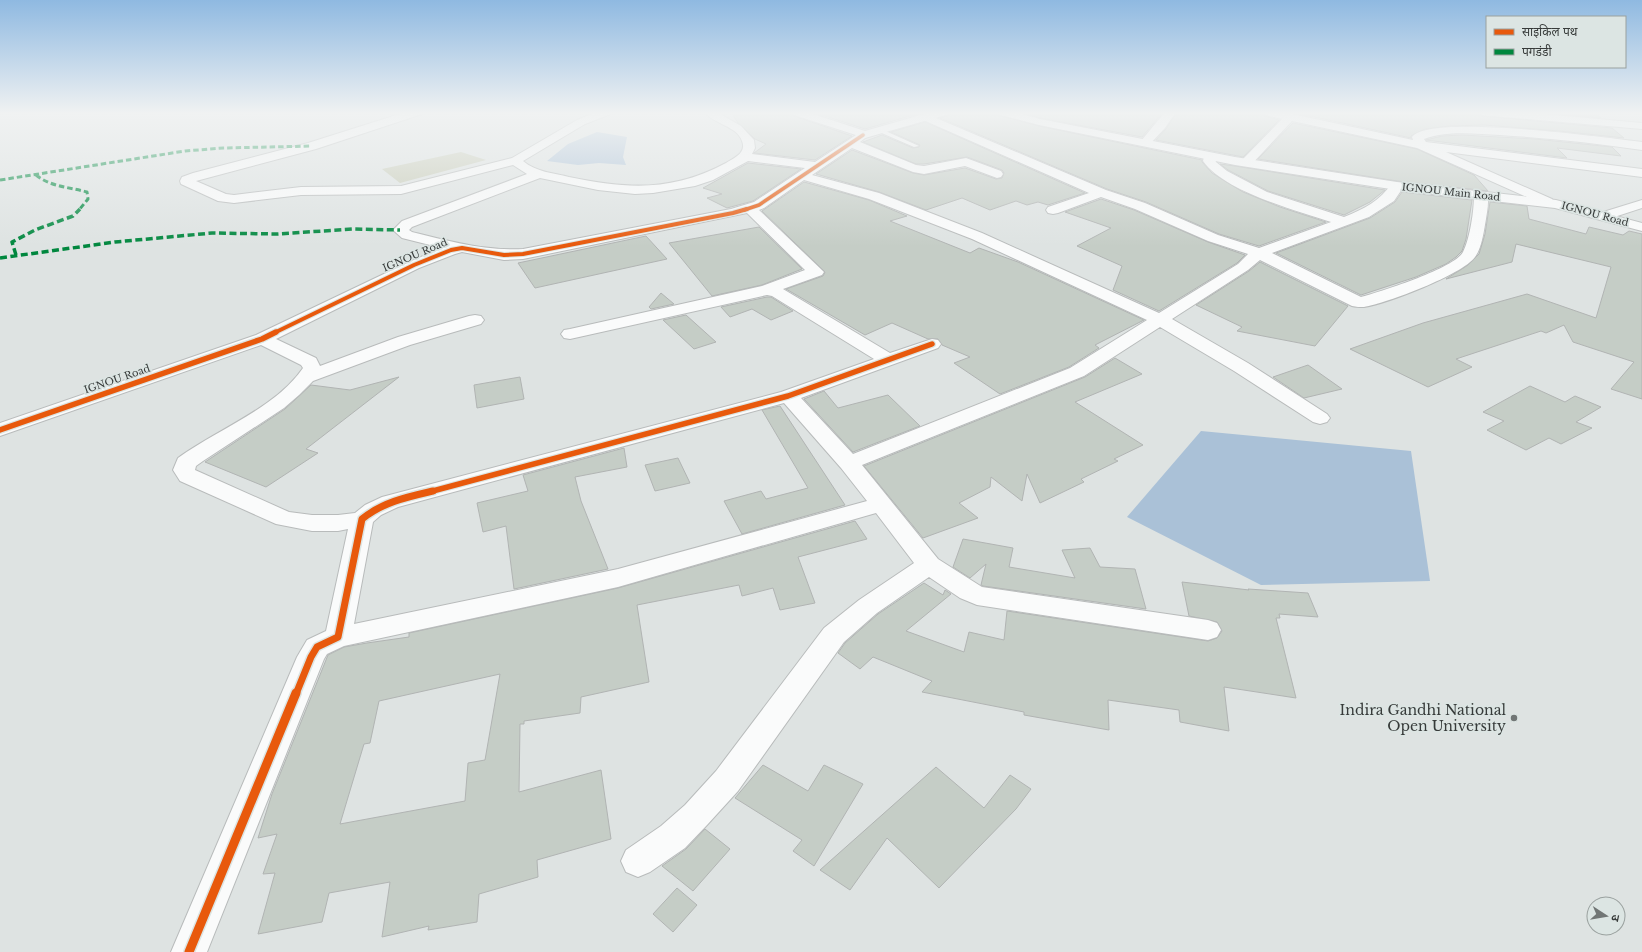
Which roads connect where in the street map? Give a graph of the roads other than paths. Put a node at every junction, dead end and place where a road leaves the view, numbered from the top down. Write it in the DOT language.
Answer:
graph roads {
  1 [pos="272,156"];
  2 [pos="521,156"];
  3 [pos="832,156"];
  4 [pos="884,156"];
  5 [pos="1017,156"];
  6 [pos="1210,156"];
  7 [pos="1212,156"];
  8 [pos="1252,156"];
  9 [pos="1446,156"];
  10 [pos="1511,156"];
  11 [pos="746,157"];
  12 [pos="516,161"];
  13 [pos="1246,163"];
  14 [pos="818,166"];
  15 [pos="1642,173"];
  16 [pos="540,174"];
  17 [pos="998,174"];
  18 [pos="803,176"];
  19 [pos="1397,186"];
  20 [pos="1101,193"];
  21 [pos="1481,195"];
  22 [pos="1547,202"];
  23 [pos="1642,204"];
  24 [pos="750,209"];
  25 [pos="1053,210"];
  26 [pos="1605,216"];
  27 [pos="1346,222"];
  28 [pos="1642,227"];
  29 [pos="457,248"];
  30 [pos="1259,253"];
  31 [pos="767,290"];
  32 [pos="475,320"];
  33 [pos="1161,320"];
  34 [pos="570,334"];
  35 [pos="262,339"];
  36 [pos="932,344"];
  37 [pos="889,360"];
  38 [pos="309,376"];
  39 [pos="788,396"];
  40 [pos="1320,418"];
  41 [pos="0,430"];
  42 [pos="849,464"];
  43 [pos="882,504"];
  44 [pos="362,519"];
  45 [pos="929,565"];
  46 [pos="1208,630"];
  47 [pos="338,637"];
  48 [pos="638,861"];
  49 [pos="188,952"];
  1 -- 12 [label="street"];
  2 -- 12 [label="street"];
  3 -- 14 [label="street, IGNOU Road"];
  4 -- 17 [label="street"];
  5 -- 20 [label="street"];
  6 -- 27 [label="street"];
  7 -- 13 [label="street, IGNOU Main Road"];
  8 -- 13 [label="street"];
  9 -- 22 [label="street"];
  10 -- 15 [label="street"];
  11 -- 14 [label="street"];
  11 -- 16 [label="street"];
  12 -- 16 [label="street"];
  13 -- 19 [label="street, IGNOU Main Road"];
  14 -- 18 [label="street, IGNOU Road"];
  16 -- 29 [label="street"];
  18 -- 24 [label="street, IGNOU Road"];
  18 -- 33 [label="street"];
  19 -- 21 [label="street, IGNOU Main Road"];
  19 -- 27 [label="street"];
  20 -- 25 [label="street"];
  20 -- 30 [label="street"];
  21 -- 22 [label="street, IGNOU Main Road"];
  21 -- 30 [label="street"];
  22 -- 26 [label="street, IGNOU Road"];
  23 -- 26 [label="street"];
  24 -- 29 [label="street, IGNOU Road"];
  24 -- 31 [label="street"];
  26 -- 28 [label="street, IGNOU Road"];
  27 -- 30 [label="street"];
  29 -- 35 [label="street, IGNOU Road"];
  30 -- 33 [label="street"];
  31 -- 34 [label="street"];
  31 -- 37 [label="street"];
  32 -- 38 [label="street"];
  33 -- 40 [label="street"];
  33 -- 42 [label="street"];
  35 -- 38 [label="street"];
  35 -- 41 [label="street, IGNOU Road"];
  36 -- 37 [label="street"];
  37 -- 39 [label="street"];
  38 -- 44 [label="street"];
  39 -- 42 [label="street"];
  39 -- 44 [label="street"];
  42 -- 43 [label="street"];
  43 -- 45 [label="street"];
  43 -- 47 [label="street"];
  44 -- 47 [label="street"];
  45 -- 46 [label="street"];
  45 -- 48 [label="street"];
  47 -- 49 [label="street"];
}
